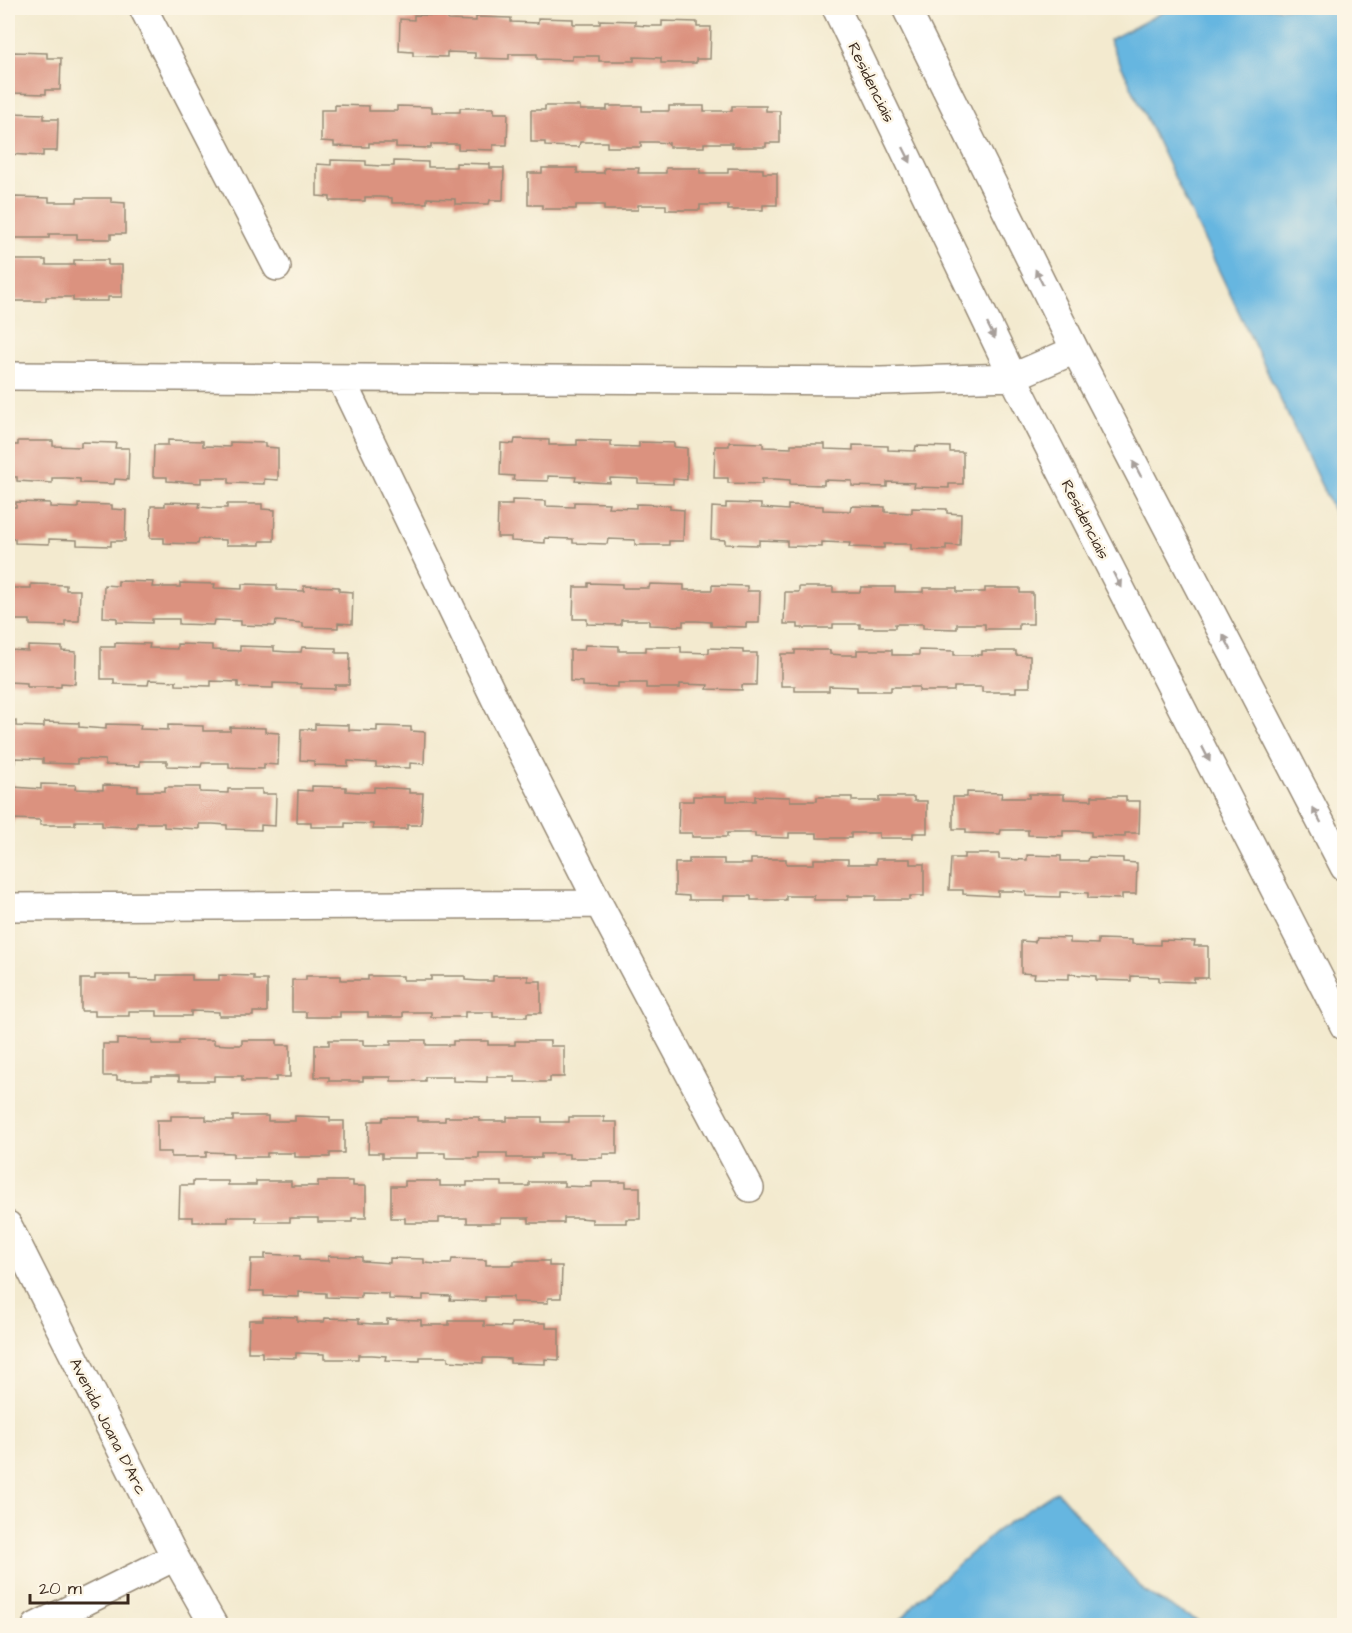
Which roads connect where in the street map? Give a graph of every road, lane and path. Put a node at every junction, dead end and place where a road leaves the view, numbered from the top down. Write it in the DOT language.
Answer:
graph roads {
  1 [pos="143,8"];
  2 [pos="836,8"];
  3 [pos="906,8"];
  4 [pos="277,267"];
  5 [pos="1075,350"];
  6 [pos="8,376"];
  7 [pos="1013,377"];
  8 [pos="341,379"];
  9 [pos="1344,867"];
  10 [pos="599,904"];
  11 [pos="8,907"];
  12 [pos="1344,1026"];
  13 [pos="750,1188"];
  14 [pos="8,1225"];
  15 [pos="175,1557"];
  16 [pos="36,1626"];
  17 [pos="214,1626"];
  1 -- 4 [label="street"];
  2 -- 7 [label="street, Residenciais, one-way"];
  5 -- 3 [label="street, one-way"];
  5 -- 7 [label="street"];
  9 -- 5 [label="street, one-way"];
  6 -- 8 [label="street"];
  7 -- 8 [label="street"];
  7 -- 12 [label="street, Residenciais, one-way"];
  8 -- 10 [label="street"];
  10 -- 11 [label="street"];
  10 -- 13 [label="street"];
  14 -- 15 [label="street, Avenida Joana D'Arc"];
  15 -- 16 [label="street"];
  15 -- 17 [label="street, Avenida Joana D'Arc"];
}
